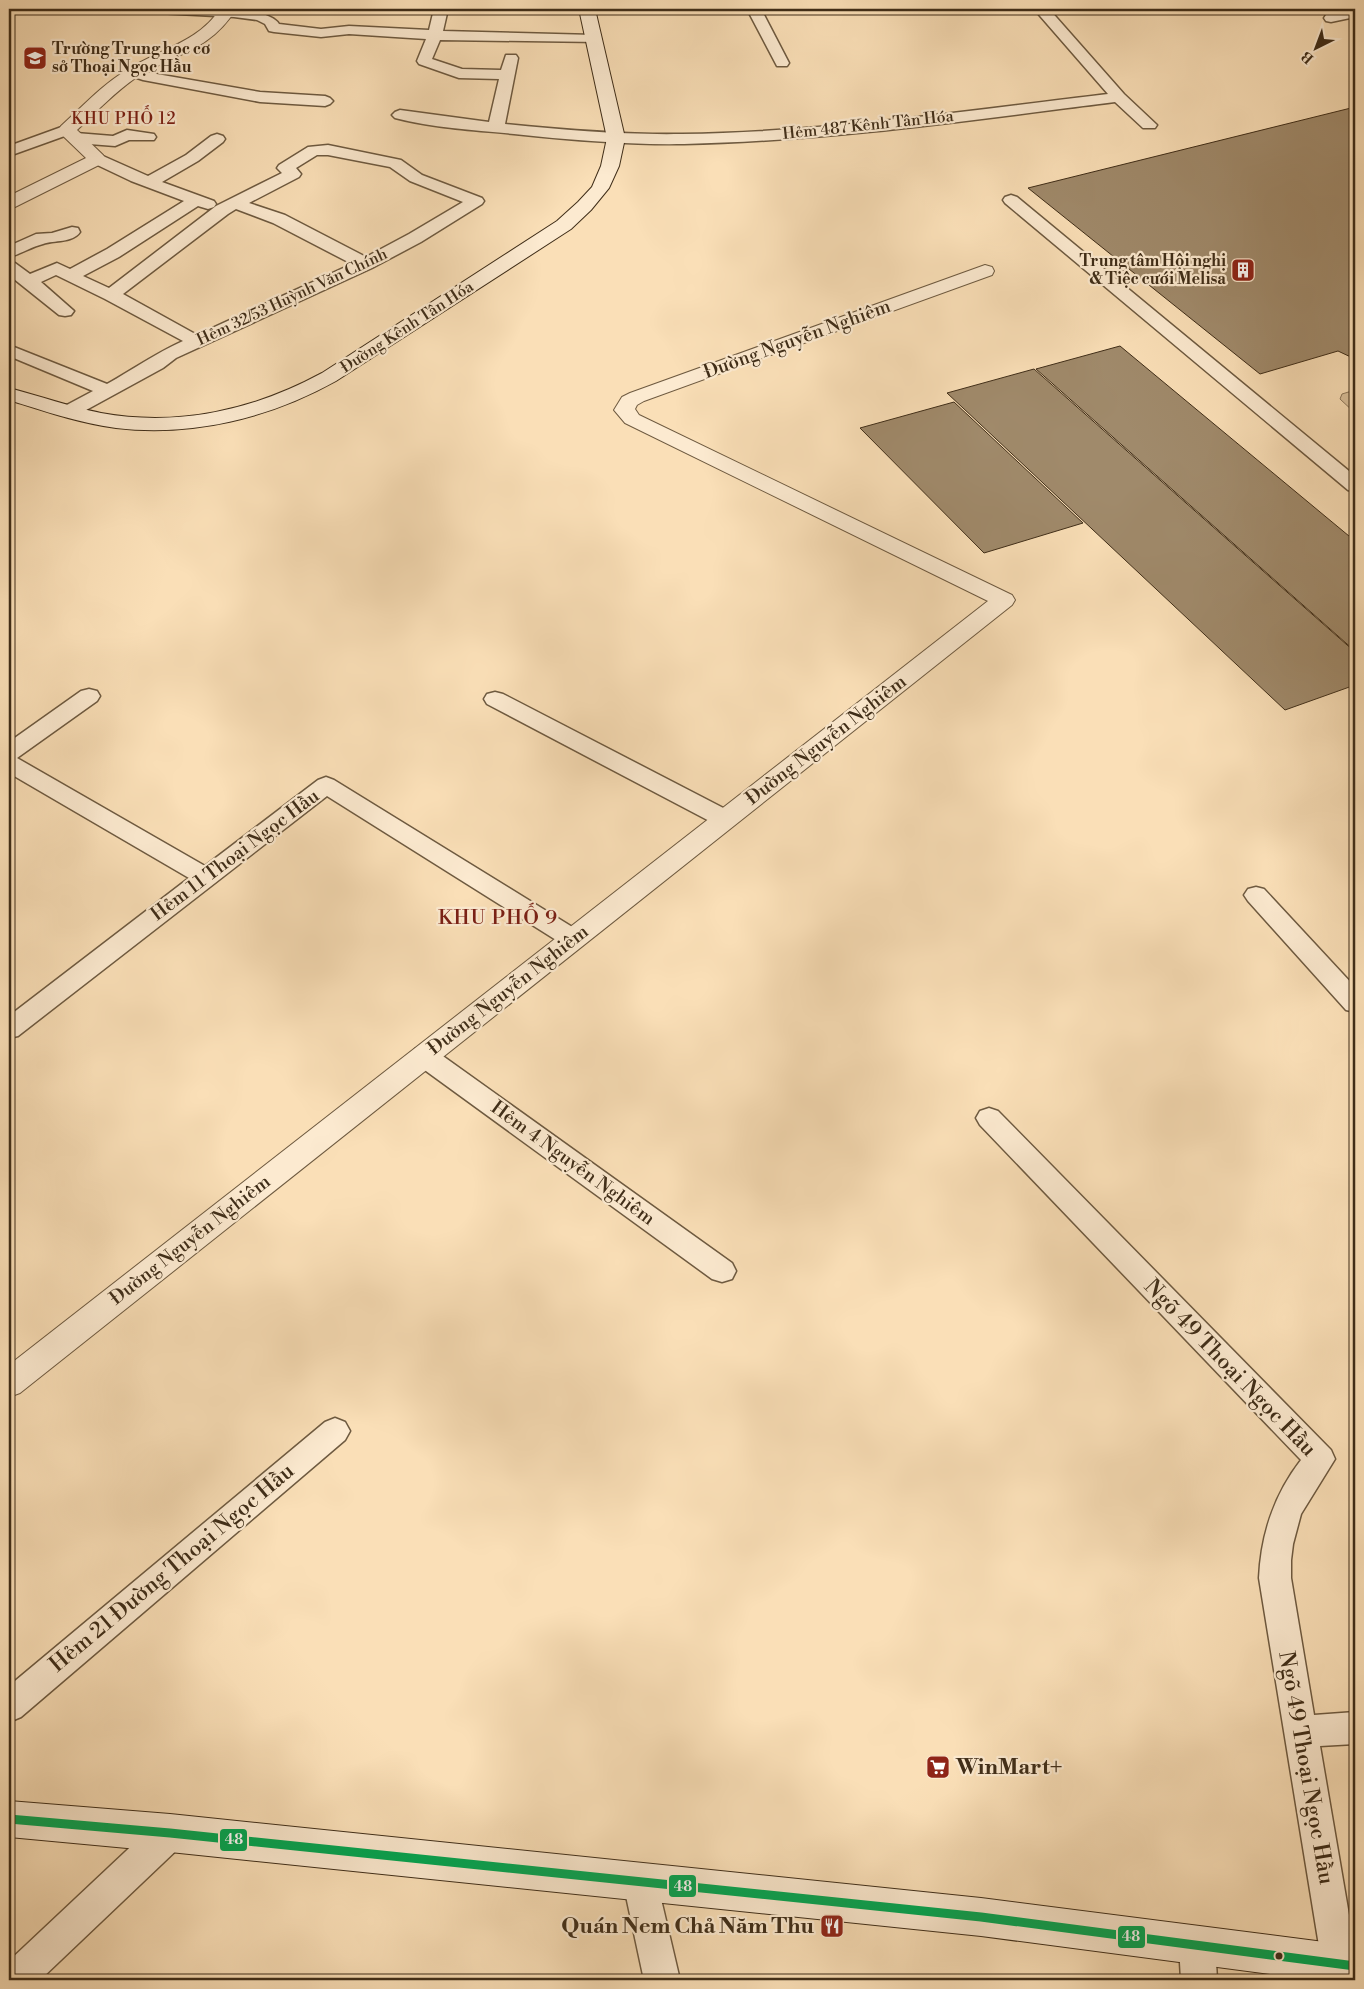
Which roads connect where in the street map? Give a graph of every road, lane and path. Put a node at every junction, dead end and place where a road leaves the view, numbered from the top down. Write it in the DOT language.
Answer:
graph roads {
  1 [pos="158,9"];
  2 [pos="441,9"];
  3 [pos="587,9"];
  4 [pos="754,9"];
  5 [pos="1041,9"];
  6 [pos="228,10"];
  7 [pos="1355,13"];
  8 [pos="1331,18"];
  9 [pos="435,34"];
  10 [pos="594,39"];
  11 [pos="511,58"];
  12 [pos="782,63"];
  13 [pos="133,72"];
  14 [pos="507,76"];
  15 [pos="1119,97"];
  16 [pos="325,101"];
  17 [pos="400,116"];
  18 [pos="1150,126"];
  19 [pos="496,128"];
  20 [pos="72,134"];
  21 [pos="148,136"];
  22 [pos="616,138"];
  23 [pos="217,139"];
  24 [pos="9,151"];
  25 [pos="97,159"];
  26 [pos="150,182"];
  27 [pos="196,200"];
  28 [pos="1011,200"];
  29 [pos="9,203"];
  30 [pos="228,206"];
  31 [pos="72,232"];
  32 [pos="9,252"];
  33 [pos="366,264"];
  34 [pos="9,267"];
  35 [pos="985,271"];
  36 [pos="70,276"];
  37 [pos="29,281"];
  38 [pos="111,295"];
  39 [pos="65,311"];
  40 [pos="197,342"];
  41 [pos="9,350"];
  42 [pos="108,391"];
  43 [pos="9,394"];
  44 [pos="70,411"];
  45 [pos="1355,486"];
  46 [pos="89,696"];
  47 [pos="495,699"];
  48 [pos="9,753"];
  49 [pos="9,763"];
  50 [pos="725,819"];
  51 [pos="206,877"];
  52 [pos="1256,895"];
  53 [pos="573,939"];
  54 [pos="1355,1003"];
  55 [pos="9,1029"];
  56 [pos="424,1056"];
  57 [pos="989,1118"];
  58 [pos="722,1271"];
  59 [pos="9,1382"];
  60 [pos="335,1431"];
  61 [pos="9,1706"];
  62 [pos="1355,1728"];
  63 [pos="1300,1732"];
  64 [pos="9,1819"];
  65 [pos="170,1833"];
  66 [pos="640,1882"];
  67 [pos="1198,1963"];
  68 [pos="1348,1965"];
  69 [pos="14,1980"];
  70 [pos="662,1980"];
  1 -- 6 [label="lane"];
  2 -- 9 [label="lane"];
  3 -- 10 [label="street, Đường Kênh Tân Hóa"];
  4 -- 12 [label="lane"];
  5 -- 15 [label="lane"];
  6 -- 9 [label="lane"];
  6 -- 13 [label="street"];
  7 -- 8 [label="lane"];
  9 -- 10 [label="lane"];
  9 -- 14 [label="lane"];
  10 -- 22 [label="street, Đường Kênh Tân Hóa"];
  11 -- 14 [label="lane"];
  13 -- 16 [label="lane"];
  13 -- 20 [label="street"];
  14 -- 19 [label="lane"];
  15 -- 18 [label="lane"];
  15 -- 22 [label="lane, Hẻm 487 Kênh Tân Hóa"];
  17 -- 19 [label="lane, Hẻm 487 Kênh Tân Hóa"];
  19 -- 22 [label="lane, Hẻm 487 Kênh Tân Hóa"];
  20 -- 21 [label="lane"];
  20 -- 24 [label="lane"];
  20 -- 25 [label="street"];
  22 -- 44 [label="street, Đường Kênh Tân Hóa"];
  23 -- 26 [label="lane"];
  25 -- 26 [label="lane"];
  25 -- 29 [label="street"];
  26 -- 27 [label="lane"];
  27 -- 30 [label="lane"];
  27 -- 36 [label="lane"];
  28 -- 45 [label="lane"];
  30 -- 33 [label="lane"];
  30 -- 33 [label="lane, Hẻm 32/53 Huỳnh Văn Chính"];
  30 -- 38 [label="lane"];
  31 -- 32 [label="lane"];
  33 -- 40 [label="lane, Hẻm 32/53 Huỳnh Văn Chính"];
  34 -- 37 [label="lane"];
  35 -- 50 [label="street, Đường Nguyễn Nghiêm"];
  36 -- 37 [label="lane"];
  36 -- 38 [label="lane"];
  37 -- 39 [label="lane"];
  38 -- 40 [label="lane"];
  40 -- 42 [label="lane, Hẻm 32/53 Huỳnh Văn Chính"];
  41 -- 42 [label="lane"];
  42 -- 44 [label="lane, Hẻm 32/53 Huỳnh Văn Chính"];
  43 -- 44 [label="street, Đường Kênh Tân Hóa"];
  46 -- 48 [label="lane"];
  47 -- 50 [label="lane"];
  49 -- 51 [label="lane"];
  50 -- 53 [label="street, Đường Nguyễn Nghiêm"];
  51 -- 53 [label="lane, Hẻm 11 Thoại Ngọc Hầu"];
  51 -- 55 [label="lane, Hẻm 11 Thoại Ngọc Hầu"];
  52 -- 54 [label="lane"];
  53 -- 56 [label="street, Đường Nguyễn Nghiêm"];
  56 -- 58 [label="lane, Hẻm 4 Nguyễn Nghiêm"];
  56 -- 59 [label="street, Đường Nguyễn Nghiêm"];
  57 -- 63 [label="lane, Ngõ 49 Thoại Ngọc Hầu"];
  60 -- 61 [label="lane, Hẻm 21 Đường Thoại Ngọc Hầu"];
  62 -- 63 [label="lane"];
  63 -- 68 [label="lane, Ngõ 49 Thoại Ngọc Hầu"];
  64 -- 65 [label="street"];
  65 -- 66 [label="street"];
  65 -- 69 [label="lane"];
  66 -- 67 [label="street"];
  66 -- 70 [label="lane"];
  67 -- 68 [label="street"];
}
